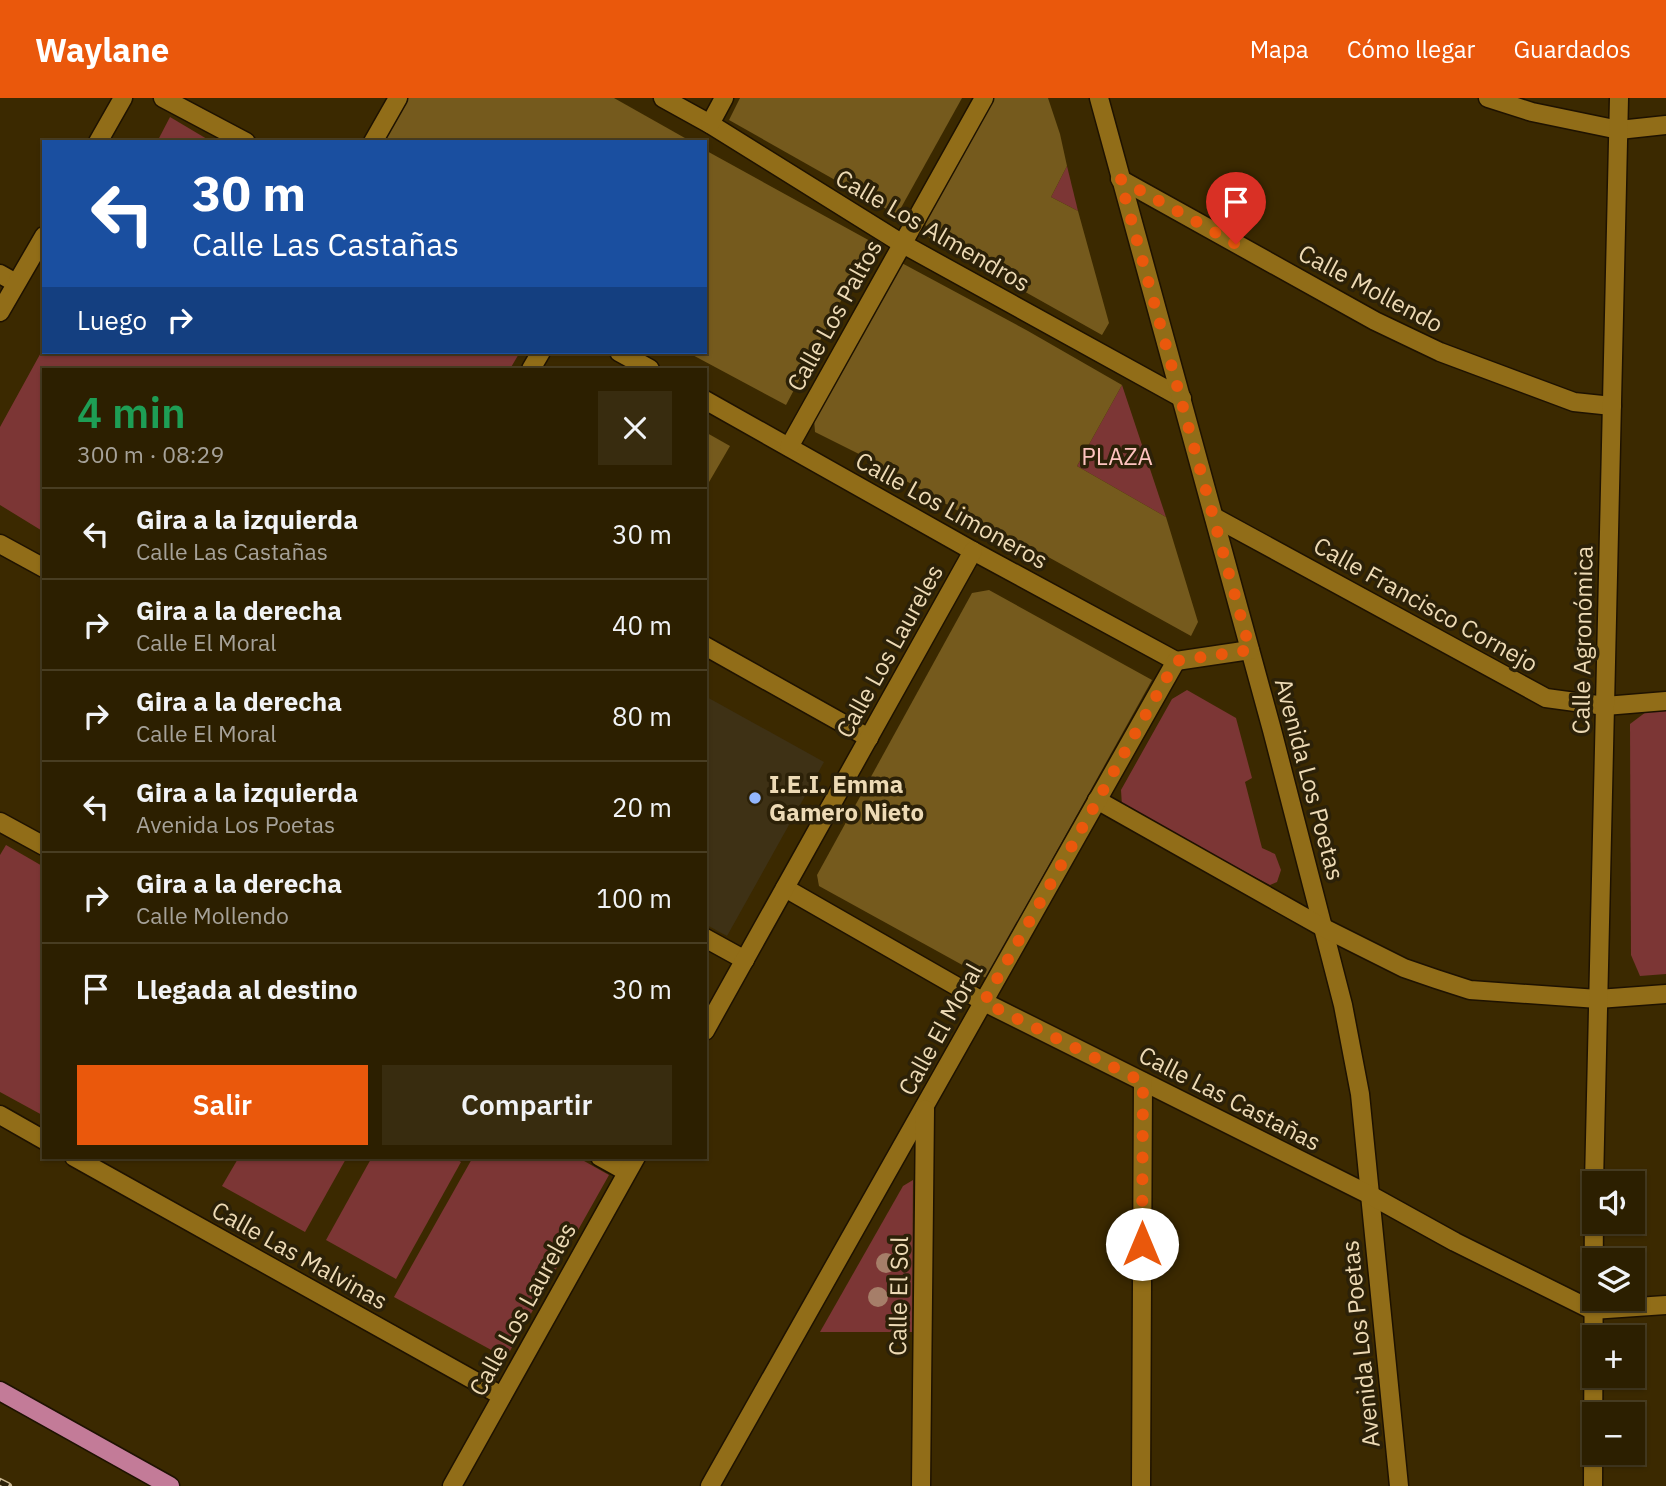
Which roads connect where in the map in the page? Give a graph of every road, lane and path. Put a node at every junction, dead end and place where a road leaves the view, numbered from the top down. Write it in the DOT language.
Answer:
graph roads {
  1 [pos="123,98"];
  2 [pos="163,98"];
  3 [pos="398,98"];
  4 [pos="663,98"];
  5 [pos="724,98"];
  6 [pos="985,98"];
  7 [pos="1099,98"];
  8 [pos="1488,98"];
  9 [pos="1619,98"];
  10 [pos="710,124"];
  11 [pos="1666,125"];
  12 [pos="1619,130"];
  13 [pos="99,140"];
  14 [pos="242,140"];
  15 [pos="374,140"];
  16 [pos="1120,179"];
  17 [pos="42,239"];
  18 [pos="901,243"];
  19 [pos="0,274"];
  20 [pos="16,284"];
  21 [pos="0,312"];
  22 [pos="623,354"];
  23 [pos="648,368"];
  24 [pos="1182,398"];
  25 [pos="707,401"];
  26 [pos="1612,406"];
  27 [pos="789,447"];
  28 [pos="1214,517"];
  29 [pos="0,544"];
  30 [pos="973,551"];
  31 [pos="42,567"];
  32 [pos="707,647"];
  33 [pos="1250,650"];
  34 [pos="1176,661"];
  35 [pos="1666,701"];
  36 [pos="1605,706"];
  37 [pos="869,738"];
  38 [pos="1097,800"];
  39 [pos="0,822"];
  40 [pos="42,845"];
  41 [pos="785,888"];
  42 [pos="1324,928"];
  43 [pos="707,938"];
  44 [pos="745,960"];
  45 [pos="1666,994"];
  46 [pos="1598,999"];
  47 [pos="984,1002"];
  48 [pos="707,1027"];
  49 [pos="1143,1082"];
  50 [pos="925,1106"];
  51 [pos="0,1115"];
  52 [pos="42,1139"];
  53 [pos="78,1159"];
  54 [pos="609,1159"];
  55 [pos="631,1164"];
  56 [pos="1594,1171"];
  57 [pos="1370,1195"];
  58 [pos="1582,1305"];
  59 [pos="1666,1305"];
  60 [pos="1645,1306"];
  61 [pos="1592,1311"];
  62 [pos="0,1391"];
  63 [pos="502,1396"];
  64 [pos="170,1486"];
  65 [pos="452,1486"];
  66 [pos="709,1486"];
  67 [pos="921,1486"];
  68 [pos="1141,1486"];
  69 [pos="1399,1486"];
  70 [pos="1593,1486"];
  1 -- 13 [label="street"];
  2 -- 14 [label="street"];
  3 -- 15 [label="street"];
  4 -- 10 [label="street, Calle Los Almendros"];
  5 -- 10 [label="street"];
  6 -- 18 [label="street, Calle Los Paltos"];
  7 -- 16 [label="street, Avenida Los Poetas"];
  8 -- 12 [label="street"];
  9 -- 12 [label="street, Calle Agronómica"];
  10 -- 18 [label="street, Calle Los Almendros"];
  11 -- 12 [label="street"];
  12 -- 26 [label="street, Calle Agronómica"];
  16 -- 24 [label="street, Avenida Los Poetas"];
  16 -- 26 [label="street, Calle Mollendo"];
  17 -- 20 [label="street"];
  18 -- 24 [label="street, Calle Los Almendros"];
  18 -- 27 [label="street, Calle Los Paltos"];
  19 -- 20 [label="street"];
  20 -- 21 [label="street"];
  22 -- 23 [label="street"];
  24 -- 28 [label="street, Avenida Los Poetas"];
  25 -- 27 [label="street, Calle Los Limoneros"];
  26 -- 36 [label="street, Calle Agronómica"];
  27 -- 30 [label="street, Calle Los Limoneros"];
  28 -- 33 [label="street, Avenida Los Poetas"];
  28 -- 36 [label="street, Calle Francisco Cornejo"];
  29 -- 31 [label="street"];
  30 -- 34 [label="street, Calle Los Limoneros"];
  30 -- 37 [label="street, Calle Los Laureles"];
  32 -- 37 [label="street"];
  33 -- 34 [label="street"];
  33 -- 42 [label="street, Avenida Los Poetas"];
  34 -- 38 [label="street, Calle El Moral"];
  35 -- 36 [label="street, Calle Francisco Cornejo"];
  36 -- 46 [label="street, Calle Agronómica"];
  37 -- 41 [label="street, Calle Los Laureles"];
  38 -- 42 [label="street"];
  38 -- 47 [label="street, Calle El Moral"];
  39 -- 40 [label="street"];
  41 -- 44 [label="street, Calle Los Laureles"];
  41 -- 47 [label="street, Calle Las Castañas"];
  42 -- 46 [label="street"];
  42 -- 57 [label="street, Avenida Los Poetas"];
  43 -- 44 [label="street"];
  44 -- 48 [label="street, Calle Los Laureles"];
  45 -- 46 [label="street"];
  46 -- 56 [label="street, Calle Agronómica"];
  47 -- 49 [label="street, Calle Las Castañas"];
  47 -- 50 [label="street, Calle El Moral"];
  49 -- 57 [label="street, Calle Las Castañas"];
  49 -- 68 [label="street"];
  50 -- 66 [label="street, Calle El Moral"];
  50 -- 67 [label="street, Calle El Sol"];
  51 -- 52 [label="street"];
  53 -- 63 [label="street, Calle Las Malvinas"];
  54 -- 55 [label="street"];
  55 -- 63 [label="street, Calle Los Laureles"];
  57 -- 58 [label="street, Calle Las Castañas"];
  57 -- 69 [label="street, Avenida Los Poetas"];
  59 -- 60 [label="street"];
  61 -- 70 [label="street, Calle Agronómica"];
  62 -- 64 [label="main road"];
  63 -- 65 [label="street, Calle Los Laureles"];
}
